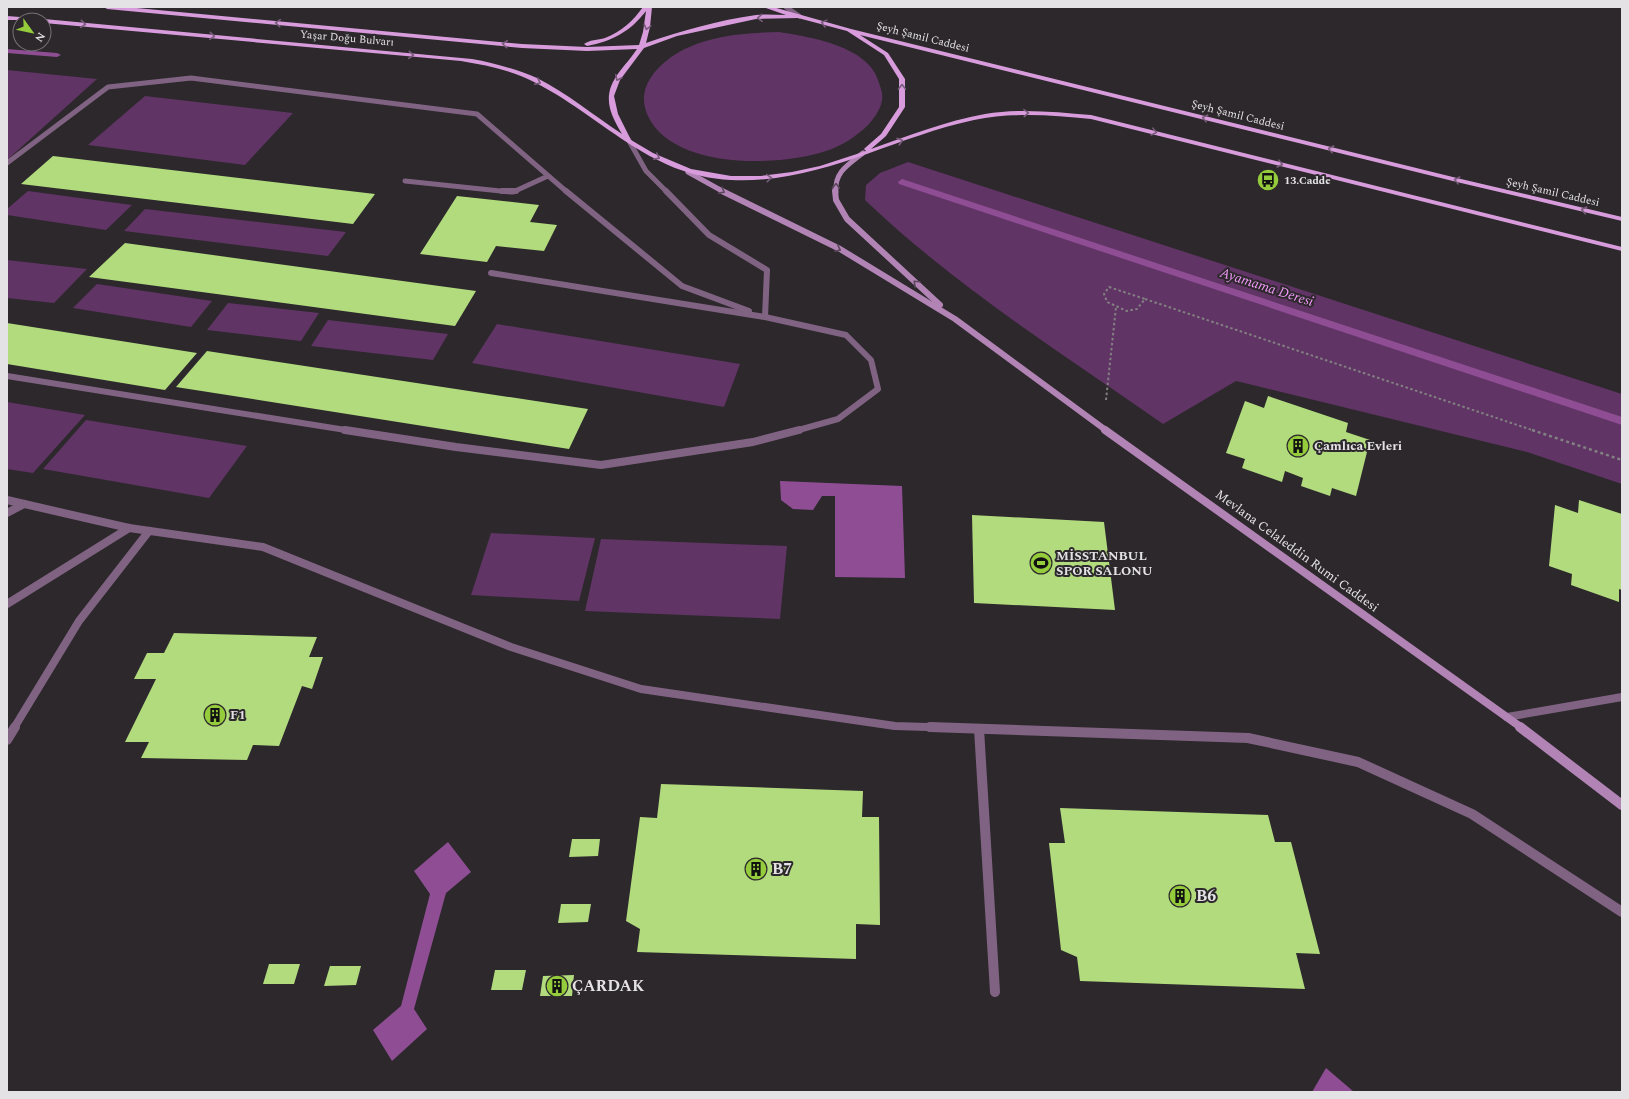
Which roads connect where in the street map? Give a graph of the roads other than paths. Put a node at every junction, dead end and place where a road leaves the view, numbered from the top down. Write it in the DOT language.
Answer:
graph roads {
  1 [pos="107,7"];
  2 [pos="646,7"];
  3 [pos="649,7"];
  4 [pos="766,7"];
  5 [pos="786,7"];
  6 [pos="799,16"];
  7 [pos="52,22"];
  8 [pos="849,30"];
  9 [pos="642,47"];
  10 [pos="570,48"];
  11 [pos="628,139"];
  12 [pos="863,153"];
  13 [pos="7,163"];
  14 [pos="688,172"];
  15 [pos="548,176"];
  16 [pos="405,181"];
  17 [pos="1622,219"];
  18 [pos="1622,248"];
  19 [pos="491,273"];
  20 [pos="765,317"];
  21 [pos="955,319"];
  22 [pos="7,376"];
  23 [pos="7,500"];
  24 [pos="24,504"];
  25 [pos="7,513"];
  26 [pos="129,528"];
  27 [pos="149,531"];
  28 [pos="7,604"];
  29 [pos="1622,697"];
  30 [pos="1507,717"];
  31 [pos="979,729"];
  32 [pos="7,740"];
  33 [pos="1622,805"];
  34 [pos="1622,912"];
  35 [pos="995,992"];
  10 -- 1 [label="main road, Yaşar Doğu Bulvarı, one-way"];
  2 -- 10 [label="main road"];
  3 -- 9 [label="main road, one-way"];
  4 -- 6 [label="main road, Şeyh Şamil Caddesi"];
  5 -- 6 [label="street"];
  8 -- 6 [label="main road, Şeyh Şamil Caddesi, one-way"];
  6 -- 9 [label="main road, one-way"];
  7 -- 11 [label="main road, Yaşar Doğu Bulvarı, one-way"];
  12 -- 8 [label="main road, one-way"];
  17 -- 8 [label="main road, Şeyh Şamil Caddesi, one-way"];
  9 -- 10 [label="main road, Yaşar Doğu Bulvarı"];
  9 -- 11 [label="main road, one-way"];
  11 -- 14 [label="main road, Yaşar Doğu Bulvarı, one-way"];
  11 -- 20 [label="street"];
  14 -- 12 [label="main road, Yaşar Doğu Bulvarı, one-way"];
  12 -- 18 [label="main road, one-way"];
  21 -- 12 [label="street, one-way"];
  13 -- 15 [label="street"];
  14 -- 21 [label="street, one-way"];
  15 -- 16 [label="street"];
  15 -- 20 [label="street"];
  19 -- 20 [label="street"];
  20 -- 22 [label="street"];
  21 -- 30 [label="street, Mevlana Celaleddin Rumi Caddesi"];
  23 -- 24 [label="street"];
  24 -- 25 [label="street"];
  24 -- 26 [label="street"];
  26 -- 27 [label="street"];
  26 -- 28 [label="street"];
  27 -- 31 [label="street"];
  27 -- 32 [label="street"];
  29 -- 30 [label="street"];
  30 -- 33 [label="street, Mevlana Celaleddin Rumi Caddesi"];
  31 -- 34 [label="street"];
  31 -- 35 [label="street"];
}
